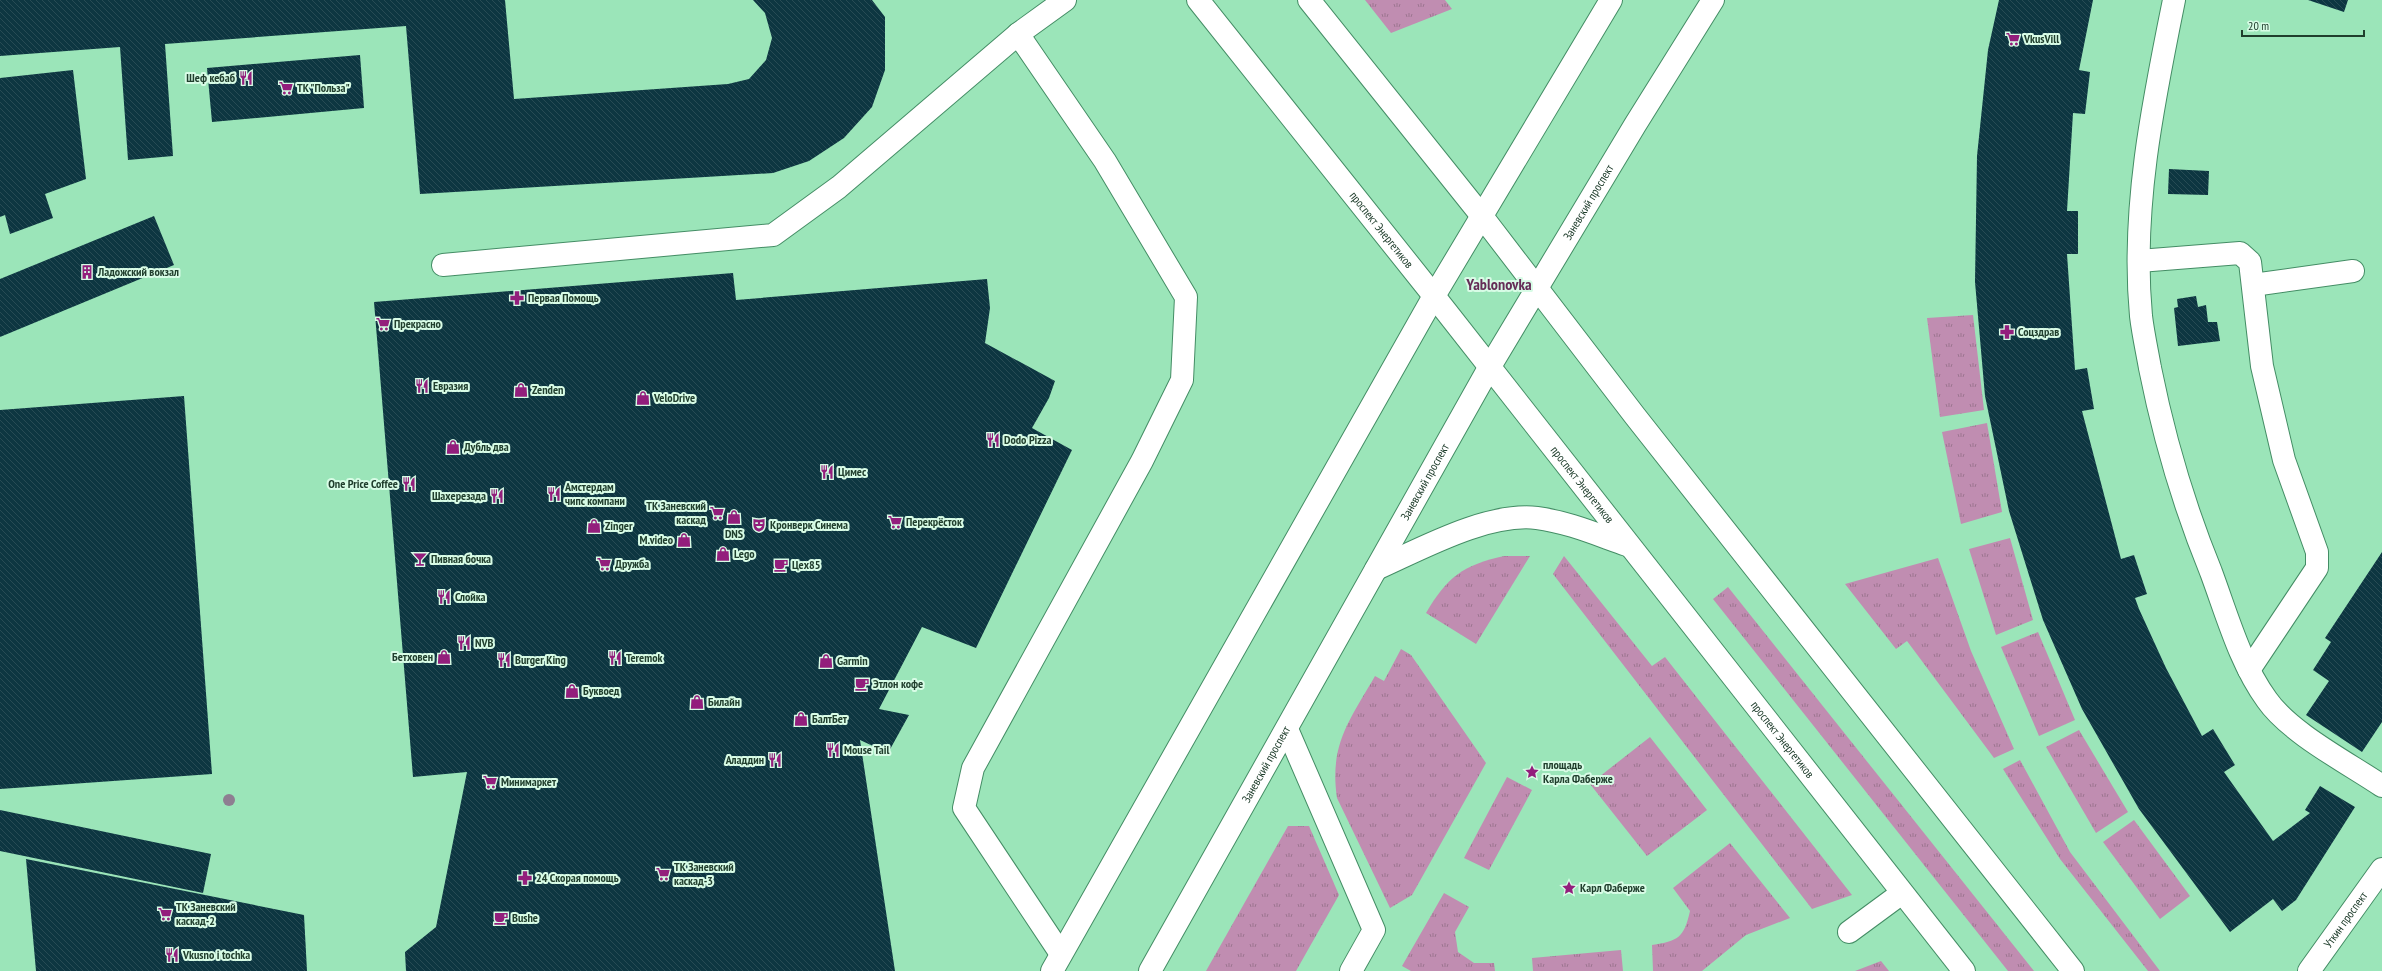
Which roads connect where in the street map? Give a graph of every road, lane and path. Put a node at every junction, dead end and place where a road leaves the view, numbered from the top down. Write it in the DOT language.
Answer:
graph roads {
  1 [pos="1065,0"];
  2 [pos="1198,0"];
  3 [pos="1309,0"];
  4 [pos="1611,0"];
  5 [pos="1713,0"];
  6 [pos="2174,0"];
  7 [pos="1018,34"];
  8 [pos="1481,215"];
  9 [pos="2139,261"];
  10 [pos="443,265"];
  11 [pos="2353,271"];
  12 [pos="2253,285"];
  13 [pos="1536,288"];
  14 [pos="1434,296"];
  15 [pos="1489,368"];
  16 [pos="1627,545"];
  17 [pos="1376,569"];
  18 [pos="2249,670"];
  19 [pos="1286,729"];
  20 [pos="2382,786"];
  21 [pos="2382,869"];
  22 [pos="1902,893"];
  23 [pos="1849,932"];
  24 [pos="1056,963"];
  25 [pos="1150,971"];
  26 [pos="1351,971"];
  27 [pos="1964,971"];
  28 [pos="2073,971"];
  29 [pos="2309,971"];
  1 -- 7 [label="main road"];
  2 -- 14 [label="main road, проспект Энергетиков"];
  3 -- 8 [label="main road"];
  4 -- 8 [label="main road"];
  5 -- 13 [label="main road, Заневский проспект"];
  6 -- 9 [label="main road"];
  7 -- 10 [label="main road"];
  7 -- 24 [label="main road"];
  8 -- 13 [label="main road"];
  8 -- 14 [label="main road"];
  9 -- 12 [label="main road"];
  9 -- 18 [label="main road"];
  11 -- 12 [label="main road"];
  12 -- 18 [label="main road"];
  13 -- 15 [label="main road, Заневский проспект"];
  13 -- 28 [label="main road"];
  14 -- 15 [label="main road, проспект Энергетиков"];
  14 -- 24 [label="main road"];
  15 -- 16 [label="main road, проспект Энергетиков"];
  15 -- 17 [label="main road, Заневский проспект"];
  16 -- 17 [label="main road"];
  16 -- 22 [label="main road, проспект Энергетиков"];
  17 -- 19 [label="main road, Заневский проспект"];
  18 -- 20 [label="main road"];
  19 -- 25 [label="main road, Заневский проспект"];
  19 -- 26 [label="main road"];
  21 -- 29 [label="main road, Уткин проспект"];
  22 -- 23 [label="main road"];
  22 -- 27 [label="main road, проспект Энергетиков"];
}
